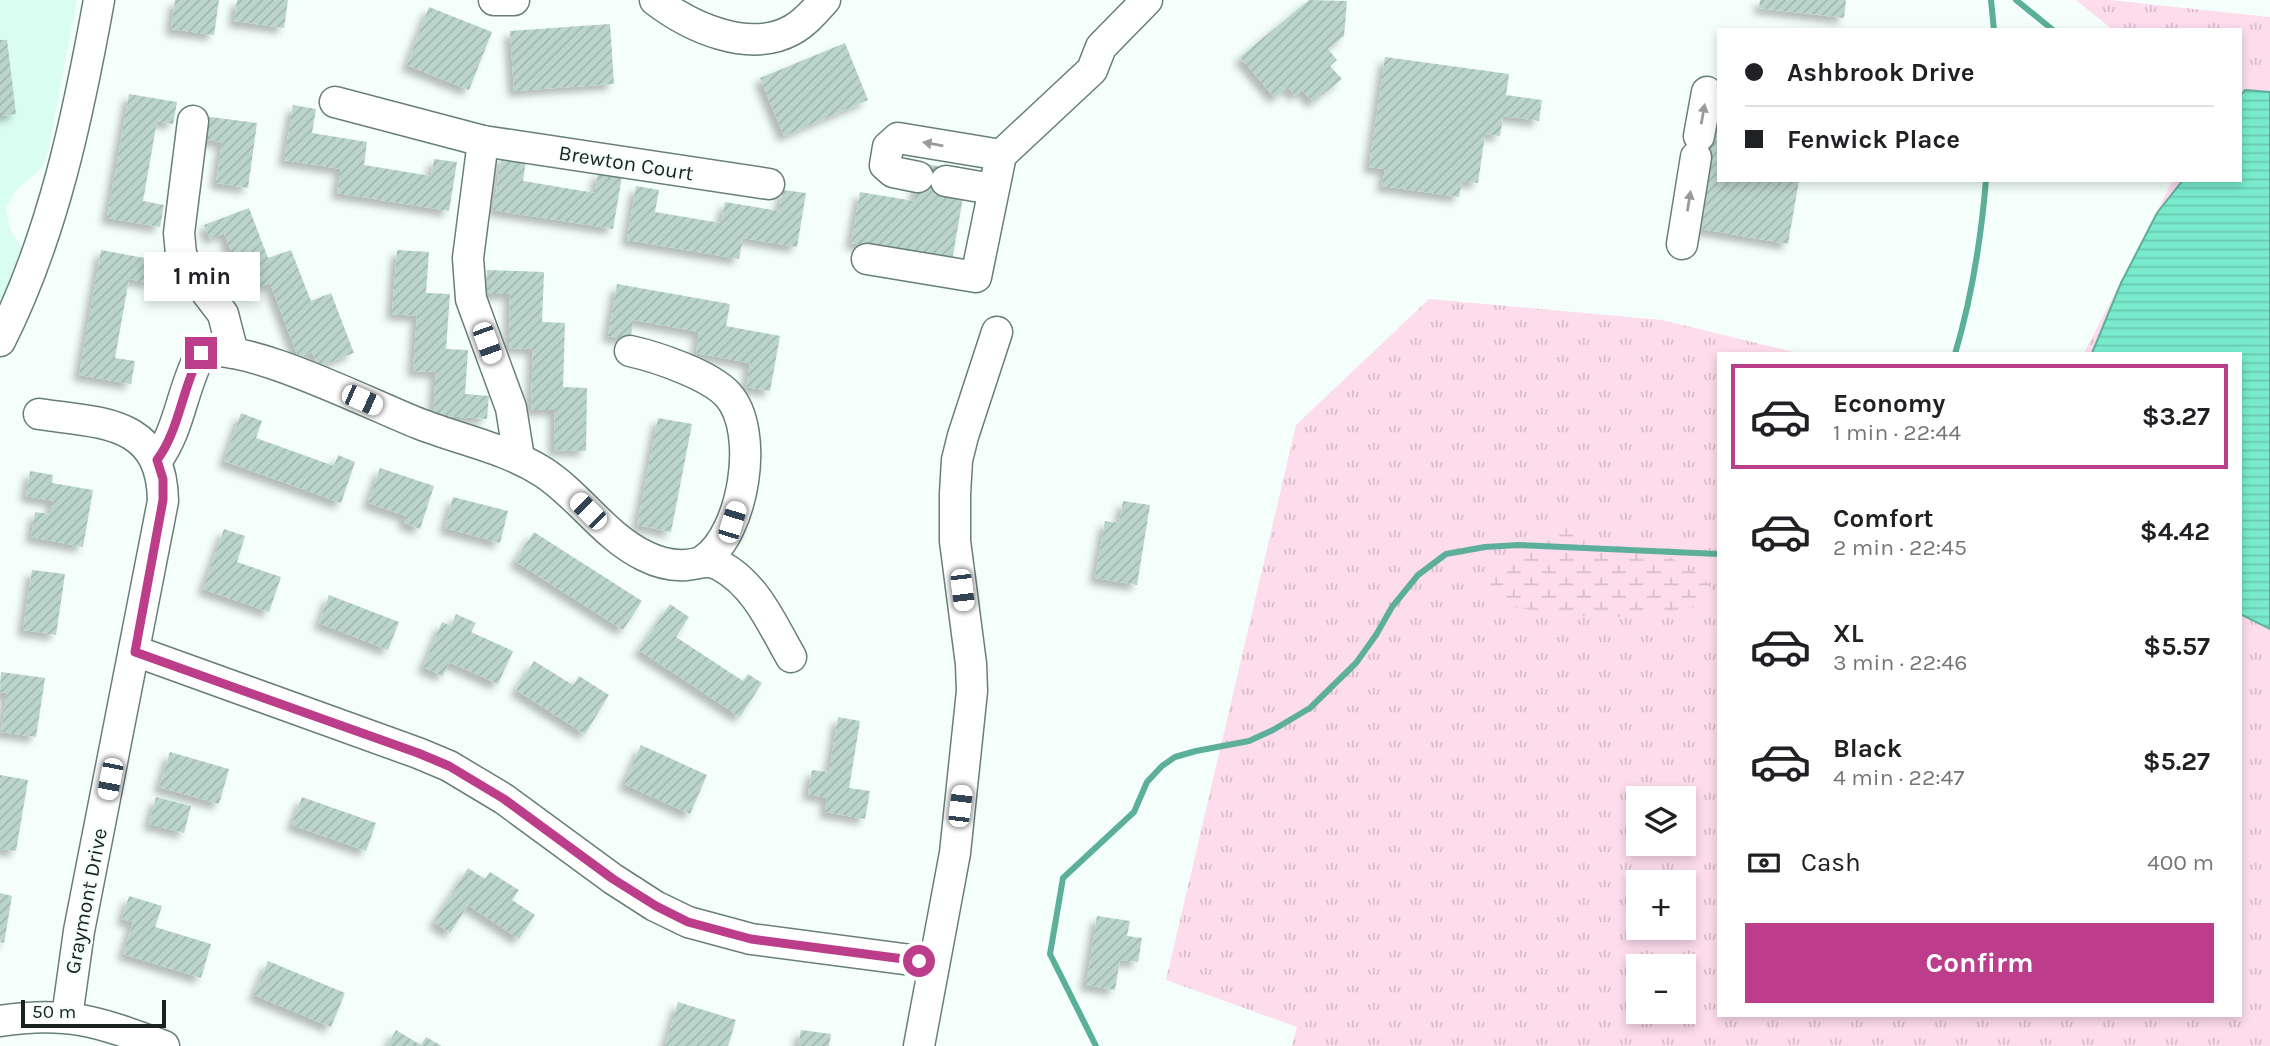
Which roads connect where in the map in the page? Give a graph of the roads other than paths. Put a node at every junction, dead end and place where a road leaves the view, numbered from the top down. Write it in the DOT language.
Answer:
graph roads {
  1 [pos="99,0"];
  2 [pos="494,0"];
  3 [pos="514,0"];
  4 [pos="655,0"];
  5 [pos="825,0"];
  6 [pos="1147,0"];
  7 [pos="1707,92"];
  8 [pos="335,102"];
  9 [pos="193,121"];
  10 [pos="483,141"];
  11 [pos="1001,155"];
  12 [pos="769,184"];
  13 [pos="992,189"];
  14 [pos="1682,244"];
  15 [pos="867,258"];
  16 [pos="997,332"];
  17 [pos="0,341"];
  18 [pos="630,351"];
  19 [pos="233,353"];
  20 [pos="40,414"];
  21 [pos="519,458"];
  22 [pos="157,460"];
  23 [pos="704,560"];
  24 [pos="135,652"];
  25 [pos="792,657"];
  26 [pos="934,963"];
  27 [pos="67,1017"];
  28 [pos="0,1021"];
  29 [pos="164,1046"];
  30 [pos="919,1046"];
  1 -- 17 [label="street"];
  2 -- 3 [label="street"];
  4 -- 5 [label="street"];
  6 -- 11 [label="street"];
  14 -- 7 [label="street, one-way"];
  8 -- 10 [label="street, Brewton Court"];
  9 -- 19 [label="street"];
  10 -- 12 [label="street, Brewton Court"];
  10 -- 21 [label="street"];
  11 -- 13 [label="street"];
  11 -- 13 [label="street, one-way"];
  13 -- 15 [label="street"];
  16 -- 26 [label="street"];
  18 -- 23 [label="street"];
  19 -- 21 [label="street"];
  19 -- 22 [label="street"];
  20 -- 22 [label="street"];
  21 -- 23 [label="street"];
  22 -- 24 [label="street, Graymont Drive"];
  23 -- 25 [label="street"];
  24 -- 26 [label="street"];
  24 -- 27 [label="street, Graymont Drive"];
  26 -- 30 [label="street"];
  27 -- 28 [label="street"];
  27 -- 29 [label="street"];
}
